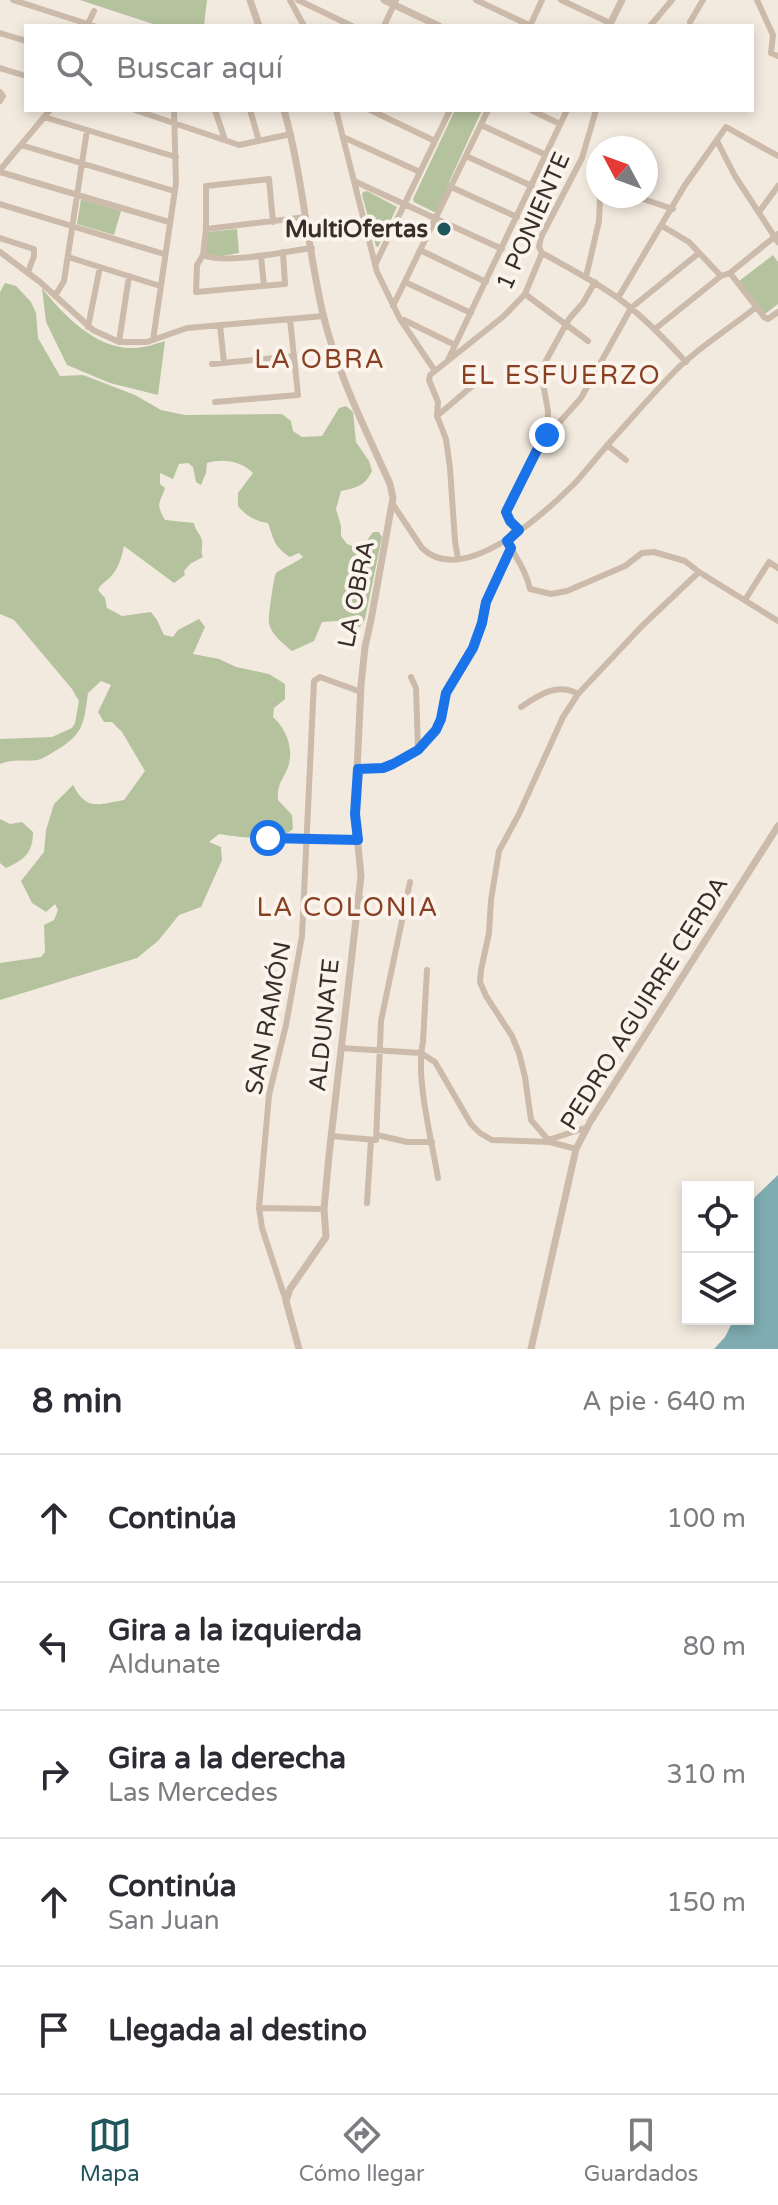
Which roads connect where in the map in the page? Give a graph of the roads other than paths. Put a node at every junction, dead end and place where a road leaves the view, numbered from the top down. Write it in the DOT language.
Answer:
graph roads {
  1 [pos="13,0"];
  2 [pos="250,0"];
  3 [pos="290,0"];
  4 [pos="298,0"];
  5 [pos="384,0"];
  6 [pos="476,0"];
  7 [pos="501,0"];
  8 [pos="542,0"];
  9 [pos="561,0"];
  10 [pos="622,0"];
  11 [pos="672,0"];
  12 [pos="703,0"];
  13 [pos="757,0"];
  14 [pos="395,2"];
  15 [pos="497,10"];
  16 [pos="94,11"];
  17 [pos="690,22"];
  18 [pos="87,24"];
  19 [pos="90,24"];
  20 [pos="258,24"];
  21 [pos="303,24"];
  22 [pos="348,24"];
  23 [pos="385,24"];
  24 [pos="435,24"];
  25 [pos="527,24"];
  26 [pos="532,24"];
  27 [pos="607,24"];
  28 [pos="610,24"];
  29 [pos="652,24"];
  30 [pos="0,33"];
  31 [pos="24,40"];
  32 [pos="774,54"];
  33 [pos="0,68"];
  34 [pos="24,75"];
  35 [pos="48,112"];
  36 [pos="142,112"];
  37 [pos="174,112"];
  38 [pos="216,112"];
  39 [pos="251,112"];
  40 [pos="285,112"];
  41 [pos="337,112"];
  42 [pos="343,112"];
  43 [pos="374,112"];
  44 [pos="449,112"];
  45 [pos="487,112"];
  46 [pos="535,112"];
  47 [pos="566,112"];
  48 [pos="595,112"];
  49 [pos="44,117"];
  50 [pos="339,120"];
  51 [pos="175,122"];
  52 [pos="560,124"];
  53 [pos="481,125"];
  54 [pos="87,130"];
  55 [pos="291,134"];
  56 [pos="343,137"];
  57 [pos="225,140"];
  58 [pos="259,141"];
  59 [pos="435,141"];
  60 [pos="717,141"];
  61 [pos="21,145"];
  62 [pos="546,155"];
  63 [pos="466,156"];
  64 [pos="778,156"];
  65 [pos="176,157"];
  66 [pos="82,164"];
  67 [pos="0,171"];
  68 [pos="420,172"];
  69 [pos="354,181"];
  70 [pos="532,186"];
  71 [pos="778,186"];
  72 [pos="451,187"];
  73 [pos="174,191"];
  74 [pos="78,195"];
  75 [pos="0,204"];
  76 [pos="405,204"];
  77 [pos="658,204"];
  78 [pos="599,208"];
  79 [pos="673,209"];
  80 [pos="759,212"];
  81 [pos="306,217"];
  82 [pos="517,217"];
  83 [pos="436,218"];
  84 [pos="169,222"];
  85 [pos="273,222"];
  86 [pos="662,226"];
  87 [pos="73,227"];
  88 [pos="206,229"];
  89 [pos="0,238"];
  90 [pos="777,238"];
  91 [pos="312,248"];
  92 [pos="502,249"];
  93 [pos="420,250"];
  94 [pos="0,252"];
  95 [pos="283,252"];
  96 [pos="542,253"];
  97 [pos="699,253"];
  98 [pos="164,254"];
  99 [pos="203,255"];
  100 [pos="261,256"];
  101 [pos="68,257"];
  102 [pos="375,265"];
  103 [pos="100,267"];
  104 [pos="28,272"];
  105 [pos="730,273"];
  106 [pos="129,276"];
  107 [pos="721,276"];
  108 [pos="586,277"];
  109 [pos="405,282"];
  110 [pos="486,282"];
  111 [pos="595,282"];
  112 [pos="160,286"];
  113 [pos="264,286"];
  114 [pos="525,294"];
  115 [pos="55,296"];
  116 [pos="618,298"];
  117 [pos="393,306"];
  118 [pos="631,308"];
  119 [pos="755,308"];
  120 [pos="778,312"];
  121 [pos="471,313"];
  122 [pos="324,316"];
  123 [pos="290,319"];
  124 [pos="400,319"];
  125 [pos="220,325"];
  126 [pos="567,325"];
  127 [pos="88,327"];
  128 [pos="655,329"];
  129 [pos="153,340"];
  130 [pos="588,341"];
  131 [pos="119,342"];
  132 [pos="455,345"];
  133 [pos="294,356"];
  134 [pos="447,361"];
  135 [pos="686,362"];
  136 [pos="224,363"];
  137 [pos="212,364"];
  138 [pos="435,371"];
  139 [pos="477,382"];
  140 [pos="215,402"];
  141 [pos="438,402"];
  142 [pos="445,409"];
  143 [pos="437,416"];
  144 [pos="547,435"];
  145 [pos="607,445"];
  146 [pos="626,460"];
  147 [pos="392,503"];
  148 [pos="519,530"];
  149 [pos="509,544"];
  150 [pos="458,559"];
  151 [pos="778,568"];
  152 [pos="699,572"];
  153 [pos="745,600"];
  154 [pos="778,621"];
  155 [pos="411,677"];
  156 [pos="361,692"];
  157 [pos="578,694"];
  158 [pos="521,707"];
  159 [pos="418,750"];
  160 [pos="358,769"];
  161 [pos="778,826"];
  162 [pos="268,838"];
  163 [pos="307,839"];
  164 [pos="358,840"];
  165 [pos="410,882"];
  166 [pos="359,899"];
  167 [pos="406,904"];
  168 [pos="427,970"];
  169 [pos="341,1048"];
  170 [pos="381,1052"];
  171 [pos="421,1053"];
  172 [pos="588,1127"];
  173 [pos="331,1136"];
  174 [pos="374,1138"];
  175 [pos="549,1141"];
  176 [pos="432,1142"];
  177 [pos="576,1149"];
  178 [pos="438,1178"];
  179 [pos="367,1203"];
  180 [pos="259,1208"];
  181 [pos="324,1209"];
  182 [pos="286,1301"];
  183 [pos="299,1349"];
  184 [pos="531,1349"];
  1 -- 18 [label="street"];
  2 -- 20 [label="street"];
  3 -- 21 [label="street"];
  4 -- 22 [label="street"];
  5 -- 14 [label="street"];
  6 -- 15 [label="street"];
  7 -- 15 [label="street"];
  8 -- 26 [label="street"];
  9 -- 27 [label="street"];
  10 -- 28 [label="street"];
  11 -- 29 [label="street"];
  12 -- 17 [label="street"];
  13 -- 32 [label="street"];
  14 -- 23 [label="street"];
  14 -- 24 [label="street"];
  15 -- 25 [label="street"];
  16 -- 19 [label="street"];
  30 -- 31 [label="street"];
  33 -- 34 [label="street"];
  35 -- 49 [label="street"];
  36 -- 51 [label="street"];
  37 -- 51 [label="street"];
  38 -- 57 [label="street"];
  39 -- 58 [label="street"];
  40 -- 55 [label="street"];
  41 -- 50 [label="street"];
  42 -- 50 [label="street"];
  43 -- 59 [label="street"];
  44 -- 59 [label="street"];
  45 -- 53 [label="street"];
  46 -- 52 [label="street"];
  47 -- 52 [label="street"];
  48 -- 96 [label="street, 1 PONIENTE"];
  49 -- 54 [label="street"];
  49 -- 61 [label="street"];
  50 -- 56 [label="street"];
  51 -- 57 [label="street"];
  51 -- 65 [label="street"];
  52 -- 62 [label="street"];
  53 -- 62 [label="street"];
  53 -- 63 [label="street"];
  54 -- 65 [label="street"];
  54 -- 66 [label="street"];
  55 -- 58 [label="street"];
  55 -- 81 [label="street"];
  56 -- 68 [label="street"];
  56 -- 69 [label="street"];
  57 -- 58 [label="street"];
  59 -- 68 [label="street"];
  60 -- 64 [label="street"];
  60 -- 79 [label="street"];
  60 -- 80 [label="street"];
  61 -- 66 [label="street"];
  61 -- 67 [label="street"];
  62 -- 70 [label="street"];
  63 -- 70 [label="street"];
  63 -- 72 [label="street"];
  65 -- 73 [label="street"];
  66 -- 73 [label="street"];
  66 -- 74 [label="street"];
  67 -- 74 [label="street"];
  68 -- 76 [label="street"];
  69 -- 76 [label="street"];
  69 -- 102 [label="street"];
  70 -- 82 [label="street"];
  71 -- 80 [label="street"];
  72 -- 82 [label="street"];
  72 -- 83 [label="street"];
  73 -- 84 [label="street"];
  74 -- 84 [label="street"];
  74 -- 87 [label="street"];
  75 -- 87 [label="street"];
  76 -- 83 [label="street"];
  76 -- 102 [label="street"];
  77 -- 79 [label="street"];
  78 -- 108 [label="street"];
  79 -- 86 [label="street"];
  80 -- 90 [label="street"];
  81 -- 85 [label="street"];
  81 -- 91 [label="street"];
  82 -- 92 [label="street"];
  83 -- 92 [label="street"];
  83 -- 93 [label="street"];
  84 -- 98 [label="street"];
  85 -- 88 [label="street"];
  85 -- 88 [label="street"];
  86 -- 97 [label="street"];
  86 -- 116 [label="street"];
  87 -- 98 [label="street"];
  87 -- 101 [label="street"];
  88 -- 99 [label="street"];
  89 -- 104 [label="street"];
  90 -- 105 [label="street"];
  91 -- 95 [label="street"];
  91 -- 122 [label="street"];
  92 -- 110 [label="street"];
  93 -- 109 [label="street"];
  93 -- 110 [label="street"];
  94 -- 104 [label="street"];
  95 -- 100 [label="street"];
  95 -- 113 [label="street"];
  96 -- 108 [label="street"];
  96 -- 114 [label="street, 1 PONIENTE"];
  97 -- 107 [label="street"];
  97 -- 118 [label="street"];
  98 -- 112 [label="street"];
  99 -- 100 [label="street"];
  99 -- 113 [label="street"];
  100 -- 113 [label="street"];
  101 -- 103 [label="street"];
  101 -- 115 [label="street"];
  102 -- 117 [label="street"];
  103 -- 106 [label="street"];
  103 -- 127 [label="street"];
  104 -- 115 [label="street"];
  105 -- 107 [label="street"];
  105 -- 119 [label="street"];
  106 -- 112 [label="street"];
  106 -- 131 [label="street"];
  107 -- 128 [label="street"];
  108 -- 111 [label="street"];
  109 -- 117 [label="street"];
  109 -- 121 [label="street"];
  110 -- 121 [label="street"];
  111 -- 116 [label="street"];
  111 -- 126 [label="street"];
  112 -- 129 [label="street"];
  114 -- 126 [label="street"];
  114 -- 134 [label="street, 1 PONIENTE"];
  115 -- 127 [label="street"];
  116 -- 118 [label="street"];
  117 -- 124 [label="street"];
  118 -- 128 [label="street"];
  118 -- 144 [label="street"];
  119 -- 120 [label="street"];
  119 -- 135 [label="street"];
  121 -- 132 [label="street"];
  122 -- 123 [label="street"];
  122 -- 147 [label="street"];
  123 -- 125 [label="street"];
  123 -- 133 [label="street"];
  124 -- 132 [label="street"];
  124 -- 138 [label="street"];
  125 -- 129 [label="street"];
  125 -- 136 [label="street"];
  126 -- 130 [label="street"];
  126 -- 144 [label="street"];
  127 -- 131 [label="street"];
  128 -- 135 [label="street"];
  129 -- 131 [label="street"];
  132 -- 134 [label="street"];
  133 -- 136 [label="street"];
  133 -- 140 [label="street"];
  134 -- 138 [label="street, 1 PONIENTE"];
  135 -- 145 [label="street"];
  136 -- 137 [label="street"];
  138 -- 141 [label="street"];
  139 -- 142 [label="street"];
  141 -- 142 [label="street"];
  141 -- 143 [label="street"];
  142 -- 143 [label="street"];
  143 -- 150 [label="street"];
  144 -- 148 [label="street"];
  145 -- 146 [label="street"];
  145 -- 148 [label="street"];
  147 -- 150 [label="street"];
  147 -- 156 [label="street, LA OBRA"];
  148 -- 149 [label="street"];
  149 -- 150 [label="street"];
  149 -- 152 [label="street"];
  149 -- 159 [label="street"];
  151 -- 153 [label="street"];
  152 -- 153 [label="street"];
  152 -- 157 [label="street"];
  153 -- 154 [label="street"];
  155 -- 159 [label="street"];
  156 -- 160 [label="street, ALDUNATE"];
  156 -- 163 [label="street, SAN RAMÓN"];
  157 -- 158 [label="street"];
  157 -- 175 [label="street"];
  159 -- 160 [label="street"];
  160 -- 164 [label="street, ALDUNATE"];
  161 -- 172 [label="street, PEDRO AGUIRRE CERDA"];
  162 -- 163 [label="street"];
  163 -- 164 [label="street"];
  163 -- 180 [label="street, SAN RAMÓN"];
  164 -- 166 [label="street, ALDUNATE"];
  165 -- 167 [label="street"];
  166 -- 167 [label="street"];
  166 -- 169 [label="street, ALDUNATE"];
  167 -- 170 [label="street"];
  168 -- 171 [label="street"];
  169 -- 170 [label="street"];
  169 -- 173 [label="street, ALDUNATE"];
  170 -- 171 [label="street"];
  170 -- 174 [label="street"];
  171 -- 175 [label="street"];
  171 -- 176 [label="street"];
  172 -- 175 [label="street"];
  172 -- 177 [label="street, PEDRO AGUIRRE CERDA"];
  173 -- 174 [label="street"];
  173 -- 181 [label="street, ALDUNATE"];
  174 -- 176 [label="street"];
  174 -- 179 [label="street"];
  175 -- 177 [label="street"];
  176 -- 178 [label="street"];
  177 -- 184 [label="street, PEDRO AGUIRRE CERDA"];
  180 -- 181 [label="street"];
  180 -- 182 [label="street, SAN RAMÓN"];
  181 -- 182 [label="street, ALDUNATE"];
  182 -- 183 [label="street"];
}
